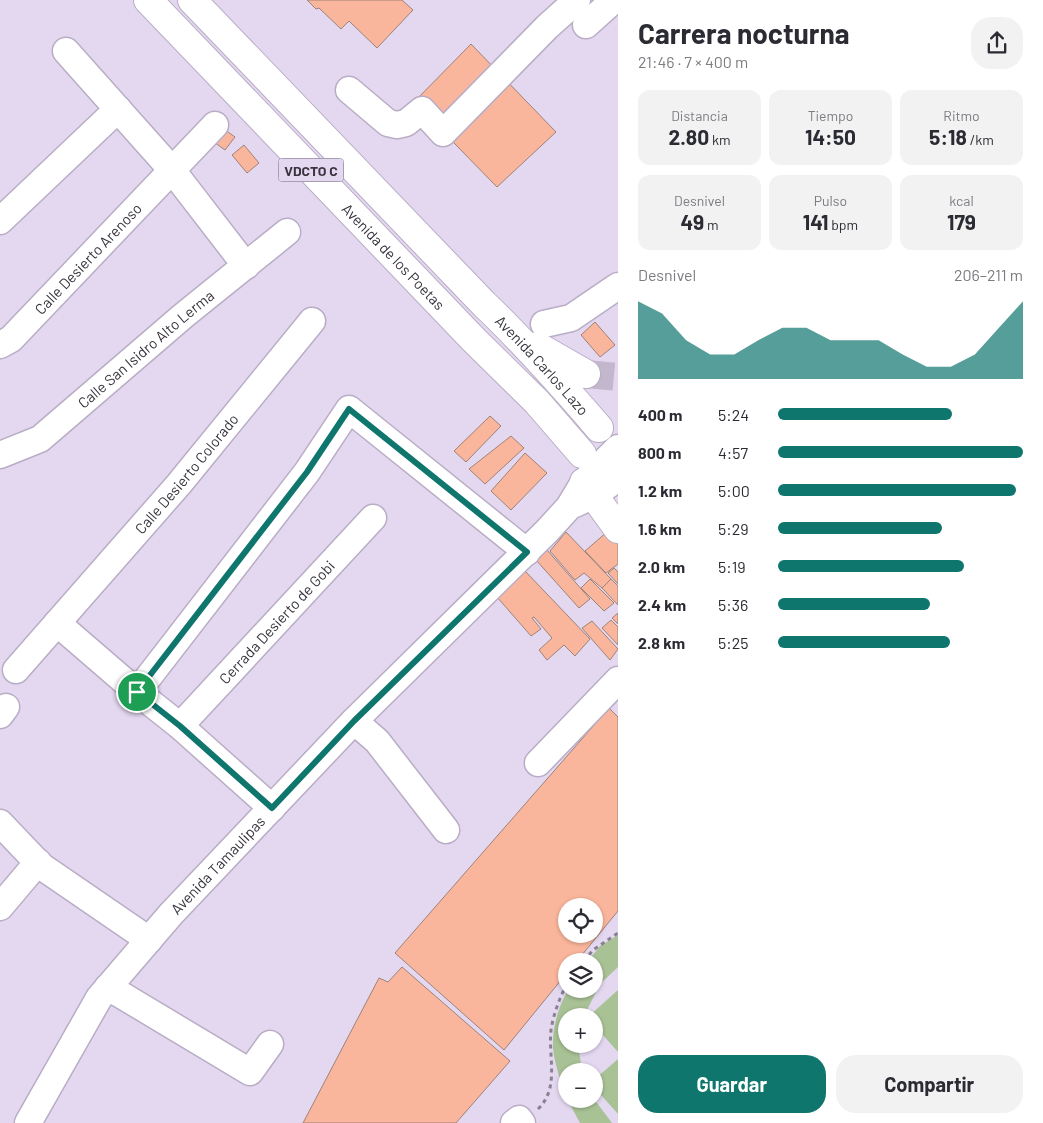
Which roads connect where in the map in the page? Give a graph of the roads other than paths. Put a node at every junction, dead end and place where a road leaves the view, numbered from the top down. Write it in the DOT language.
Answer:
graph roads {
  1 [pos="148,0"];
  2 [pos="192,0"];
  3 [pos="577,0"];
  4 [pos="614,0"];
  5 [pos="586,25"];
  6 [pos="66,51"];
  7 [pos="349,90"];
  8 [pos="118,109"];
  9 [pos="215,125"];
  10 [pos="172,170"];
  11 [pos="1,219"];
  12 [pos="287,232"];
  13 [pos="246,266"];
  14 [pos="618,286"];
  15 [pos="312,321"];
  16 [pos="544,324"];
  17 [pos="512,331"];
  18 [pos="474,340"];
  19 [pos="0,345"];
  20 [pos="586,374"];
  21 [pos="599,428"];
  22 [pos="618,448"];
  23 [pos="582,454"];
  24 [pos="0,455"];
  25 [pos="618,478"];
  26 [pos="589,488"];
  27 [pos="373,518"];
  28 [pos="618,528"];
  29 [pos="527,552"];
  30 [pos="57,623"];
  31 [pos="16,670"];
  32 [pos="618,680"];
  33 [pos="137,692"];
  34 [pos="354,721"];
  35 [pos="180,726"];
  36 [pos="538,764"];
  37 [pos="272,808"];
  38 [pos="0,823"];
  39 [pos="446,830"];
  40 [pos="38,862"];
  41 [pos="0,907"];
  42 [pos="149,940"];
  43 [pos="108,987"];
  44 [pos="270,1044"];
  45 [pos="529,1116"];
  46 [pos="28,1123"];
  47 [pos="514,1123"];
  1 -- 18 [label="main road, Avenida de los Poetas / VDCTO C"];
  2 -- 17 [label="main road, Avenida Carlos Lazo / VDCTO C"];
  3 -- 7 [label="street"];
  4 -- 5 [label="street"];
  6 -- 8 [label="street"];
  8 -- 10 [label="street"];
  8 -- 11 [label="street"];
  9 -- 10 [label="street, Calle Desierto Arenoso"];
  10 -- 13 [label="street"];
  10 -- 19 [label="street, Calle Desierto Arenoso"];
  12 -- 13 [label="street, Calle San Isidro Alto Lerma"];
  13 -- 24 [label="street, Calle San Isidro Alto Lerma"];
  14 -- 16 [label="street"];
  15 -- 30 [label="street, Calle Desierto Colorado"];
  17 -- 20 [label="main road"];
  17 -- 21 [label="main road, Avenida Carlos Lazo / VDCTO C"];
  18 -- 23 [label="main road, Avenida Carlos Lazo / VDCTO C"];
  22 -- 26 [label="street, Avenida Tamaulipas"];
  25 -- 26 [label="street, Avenida Tamaulipas"];
  26 -- 28 [label="main road"];
  26 -- 29 [label="street, Avenida Tamaulipas"];
  27 -- 35 [label="street, Cerrada Desierto de Gobi"];
  29 -- 33 [label="street"];
  29 -- 34 [label="street, Avenida Tamaulipas"];
  30 -- 31 [label="street, Calle Desierto Colorado"];
  30 -- 33 [label="street"];
  32 -- 36 [label="street"];
  33 -- 35 [label="street"];
  34 -- 37 [label="street, Avenida Tamaulipas"];
  34 -- 39 [label="street"];
  35 -- 37 [label="street"];
  37 -- 42 [label="street, Avenida Tamaulipas"];
  38 -- 40 [label="street"];
  40 -- 41 [label="street"];
  40 -- 42 [label="street"];
  42 -- 43 [label="street, Avenida Tamaulipas"];
  43 -- 44 [label="street"];
  43 -- 46 [label="street, Avenida Tamaulipas"];
  45 -- 47 [label="street"];
}
